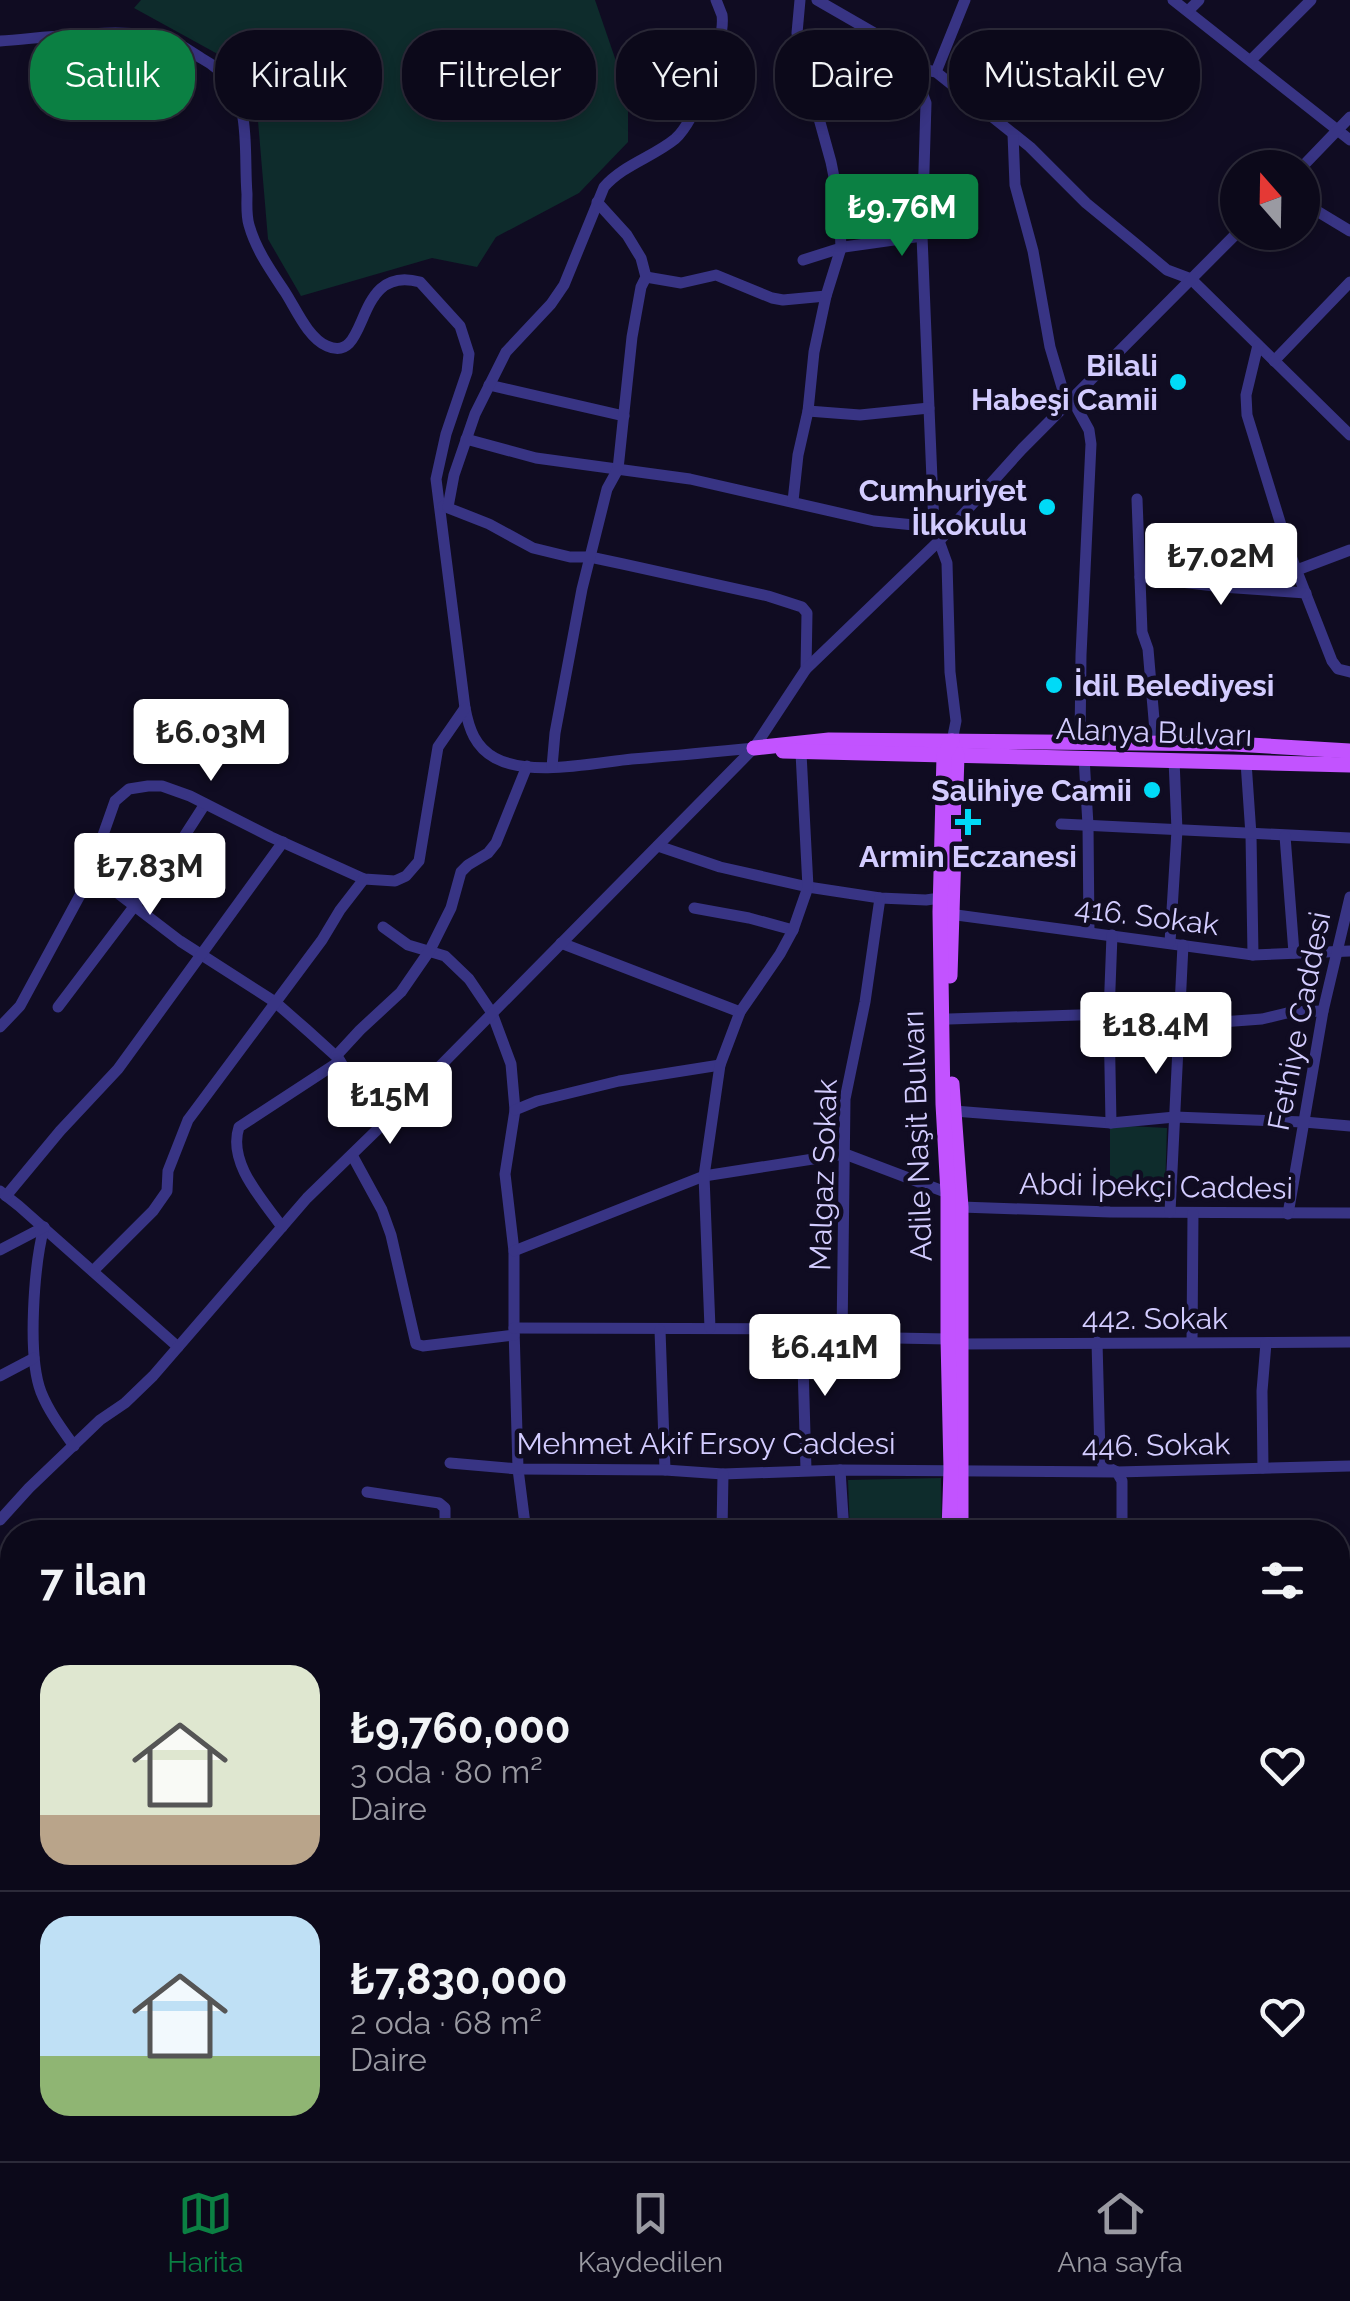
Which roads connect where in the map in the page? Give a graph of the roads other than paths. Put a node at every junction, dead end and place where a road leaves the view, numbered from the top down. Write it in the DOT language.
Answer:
graph roads {
  1 [pos="716,0"];
  2 [pos="800,0"];
  3 [pos="816,0"];
  4 [pos="964,0"];
  5 [pos="1174,0"];
  6 [pos="1200,0"];
  7 [pos="1312,0"];
  8 [pos="1188,11"];
  9 [pos="869,30"];
  10 [pos="0,41"];
  11 [pos="1251,60"];
  12 [pos="929,71"];
  13 [pos="936,72"];
  14 [pos="1350,117"];
  15 [pos="925,120"];
  16 [pos="1338,130"];
  17 [pos="1013,134"];
  18 [pos="1350,140"];
  19 [pos="1319,150"];
  20 [pos="596,202"];
  21 [pos="1320,213"];
  22 [pos="1350,231"];
  23 [pos="922,236"];
  24 [pos="841,248"];
  25 [pos="1220,250"];
  26 [pos="803,260"];
  27 [pos="646,277"];
  28 [pos="1191,280"];
  29 [pos="1350,282"];
  30 [pos="826,296"];
  31 [pos="1258,345"];
  32 [pos="1274,361"];
  33 [pos="489,386"];
  34 [pos="1069,402"];
  35 [pos="929,408"];
  36 [pos="808,411"];
  37 [pos="624,416"];
  38 [pos="1350,434"];
  39 [pos="466,438"];
  40 [pos="618,469"];
  41 [pos="1137,498"];
  42 [pos="793,502"];
  43 [pos="443,506"];
  44 [pos="934,527"];
  45 [pos="940,540"];
  46 [pos="1350,550"];
  47 [pos="590,557"];
  48 [pos="1297,570"];
  49 [pos="1140,578"];
  50 [pos="1306,593"];
  51 [pos="806,670"];
  52 [pos="1350,672"];
  53 [pos="464,708"];
  54 [pos="1156,744"];
  55 [pos="754,748"];
  56 [pos="951,750"];
  57 [pos="1082,750"];
  58 [pos="1350,751"];
  59 [pos="801,752"];
  60 [pos="1174,760"];
  61 [pos="1246,762"];
  62 [pos="1350,764"];
  63 [pos="527,766"];
  64 [pos="552,766"];
  65 [pos="205,804"];
  66 [pos="1061,824"];
  67 [pos="1088,825"];
  68 [pos="1177,830"];
  69 [pos="1250,834"];
  70 [pos="1286,836"];
  71 [pos="1350,838"];
  72 [pos="283,842"];
  73 [pos="658,846"];
  74 [pos="90,872"];
  75 [pos="364,879"];
  76 [pos="808,887"];
  77 [pos="1350,897"];
  78 [pos="880,898"];
  79 [pos="134,904"];
  80 [pos="946,905"];
  81 [pos="694,908"];
  82 [pos="382,926"];
  83 [pos="793,930"];
  84 [pos="1089,932"];
  85 [pos="1112,936"];
  86 [pos="560,944"];
  87 [pos="1177,944"];
  88 [pos="430,950"];
  89 [pos="1344,951"];
  90 [pos="1294,953"];
  91 [pos="200,954"];
  92 [pos="1252,955"];
  93 [pos="275,1002"];
  94 [pos="58,1007"];
  95 [pos="1323,1011"];
  96 [pos="740,1012"];
  97 [pos="492,1014"];
  98 [pos="1109,1014"];
  99 [pos="948,1019"];
  100 [pos="1180,1025"];
  101 [pos="0,1027"];
  102 [pos="338,1059"];
  103 [pos="720,1065"];
  104 [pos="515,1110"];
  105 [pos="954,1111"];
  106 [pos="1175,1117"];
  107 [pos="1110,1122"];
  108 [pos="1304,1122"];
  109 [pos="382,1126"];
  110 [pos="1350,1126"];
  111 [pos="352,1154"];
  112 [pos="846,1154"];
  113 [pos="704,1176"];
  114 [pos="948,1192"];
  115 [pos="3,1194"];
  116 [pos="960,1208"];
  117 [pos="1170,1212"];
  118 [pos="1194,1213"];
  119 [pos="1350,1213"];
  120 [pos="1288,1214"];
  121 [pos="282,1227"];
  122 [pos="44,1228"];
  123 [pos="0,1250"];
  124 [pos="514,1252"];
  125 [pos="93,1271"];
  126 [pos="710,1328"];
  127 [pos="802,1329"];
  128 [pos="660,1330"];
  129 [pos="514,1332"];
  130 [pos="842,1336"];
  131 [pos="954,1342"];
  132 [pos="1097,1342"];
  133 [pos="1192,1342"];
  134 [pos="1350,1342"];
  135 [pos="1266,1343"];
  136 [pos="178,1347"];
  137 [pos="34,1358"];
  138 [pos="0,1376"];
  139 [pos="74,1446"];
  140 [pos="450,1463"];
  141 [pos="1350,1466"];
  142 [pos="1263,1468"];
  143 [pos="518,1469"];
  144 [pos="957,1469"];
  145 [pos="665,1470"];
  146 [pos="806,1470"];
  147 [pos="840,1470"];
  148 [pos="1117,1472"];
  149 [pos="723,1474"];
  150 [pos="367,1492"];
  151 [pos="0,1520"];
  152 [pos="445,1520"];
  153 [pos="524,1520"];
  154 [pos="722,1520"];
  155 [pos="843,1520"];
  156 [pos="951,1520"];
  157 [pos="960,1520"];
  158 [pos="1122,1520"];
  1 -- 20 [label="street"];
  2 -- 24 [label="street"];
  3 -- 9 [label="street"];
  4 -- 13 [label="street"];
  5 -- 8 [label="street"];
  6 -- 8 [label="street"];
  7 -- 11 [label="street"];
  8 -- 11 [label="street"];
  10 -- 43 [label="street"];
  11 -- 16 [label="street"];
  12 -- 13 [label="street"];
  13 -- 17 [label="street"];
  14 -- 16 [label="street"];
  15 -- 23 [label="street"];
  16 -- 18 [label="street"];
  16 -- 19 [label="street"];
  17 -- 28 [label="street"];
  17 -- 34 [label="street"];
  20 -- 27 [label="street"];
  20 -- 33 [label="street"];
  21 -- 22 [label="street"];
  23 -- 24 [label="street"];
  23 -- 35 [label="street"];
  24 -- 26 [label="street"];
  24 -- 30 [label="street"];
  25 -- 28 [label="street"];
  27 -- 30 [label="street"];
  27 -- 37 [label="street"];
  28 -- 31 [label="street"];
  28 -- 34 [label="street"];
  29 -- 32 [label="street"];
  30 -- 36 [label="street"];
  31 -- 32 [label="street"];
  31 -- 48 [label="street"];
  32 -- 38 [label="street"];
  33 -- 37 [label="street"];
  33 -- 39 [label="street"];
  34 -- 45 [label="street"];
  34 -- 57 [label="street"];
  35 -- 36 [label="street"];
  35 -- 44 [label="street"];
  36 -- 42 [label="street"];
  37 -- 40 [label="street"];
  39 -- 40 [label="street"];
  39 -- 43 [label="street"];
  40 -- 42 [label="street"];
  40 -- 47 [label="street"];
  41 -- 49 [label="street"];
  42 -- 44 [label="street"];
  43 -- 47 [label="street"];
  43 -- 53 [label="street"];
  44 -- 45 [label="street"];
  45 -- 51 [label="street"];
  45 -- 56 [label="street"];
  46 -- 48 [label="street"];
  47 -- 51 [label="street"];
  47 -- 64 [label="street"];
  48 -- 50 [label="street"];
  49 -- 50 [label="street"];
  49 -- 54 [label="street"];
  50 -- 52 [label="street"];
  51 -- 55 [label="street"];
  53 -- 63 [label="street"];
  53 -- 75 [label="street"];
  54 -- 57 [label="main road, Alanya Bulvarı"];
  54 -- 58 [label="main road, Alanya Bulvarı"];
  55 -- 56 [label="main road"];
  55 -- 59 [label="main road"];
  55 -- 64 [label="street"];
  55 -- 73 [label="street"];
  56 -- 57 [label="main road, Alanya Bulvarı"];
  56 -- 59 [label="main road"];
  56 -- 80 [label="main road, Adile Naşit Bulvarı"];
  57 -- 60 [label="main road, Alanya Bulvarı"];
  57 -- 67 [label="street"];
  59 -- 76 [label="street"];
  60 -- 61 [label="main road, Alanya Bulvarı"];
  60 -- 68 [label="street"];
  61 -- 62 [label="main road, Alanya Bulvarı"];
  61 -- 69 [label="street"];
  63 -- 64 [label="street"];
  63 -- 88 [label="street"];
  65 -- 72 [label="street"];
  65 -- 74 [label="street"];
  65 -- 79 [label="street"];
  66 -- 67 [label="street"];
  67 -- 68 [label="street"];
  67 -- 84 [label="street"];
  68 -- 69 [label="street"];
  68 -- 87 [label="street"];
  69 -- 70 [label="street"];
  69 -- 92 [label="street"];
  70 -- 71 [label="street"];
  70 -- 90 [label="street"];
  72 -- 75 [label="street"];
  72 -- 91 [label="street"];
  73 -- 76 [label="street, 416. Sokak"];
  73 -- 86 [label="street"];
  74 -- 79 [label="street"];
  74 -- 101 [label="street"];
  75 -- 93 [label="street"];
  76 -- 78 [label="street, 416. Sokak"];
  76 -- 83 [label="street"];
  77 -- 89 [label="street, Fethiye Caddesi"];
  78 -- 80 [label="street, 416. Sokak"];
  78 -- 112 [label="street, Malgaz Sokak"];
  79 -- 91 [label="street"];
  79 -- 94 [label="street"];
  80 -- 84 [label="street, 416. Sokak"];
  80 -- 99 [label="main road, Adile Naşit Bulvarı"];
  80 -- 114 [label="main road, Adile Naşit Bulvarı"];
  81 -- 83 [label="street"];
  82 -- 88 [label="street"];
  83 -- 96 [label="street"];
  84 -- 85 [label="street, 416. Sokak"];
  85 -- 87 [label="street, 416. Sokak"];
  85 -- 98 [label="street"];
  86 -- 96 [label="street"];
  86 -- 97 [label="street"];
  87 -- 92 [label="street, 416. Sokak"];
  87 -- 100 [label="street"];
  88 -- 97 [label="street"];
  88 -- 102 [label="street"];
  89 -- 90 [label="street, 416. Sokak"];
  89 -- 95 [label="street, Fethiye Caddesi"];
  90 -- 92 [label="street, 416. Sokak"];
  91 -- 93 [label="street"];
  91 -- 115 [label="street"];
  93 -- 102 [label="street"];
  93 -- 125 [label="street"];
  95 -- 100 [label="street"];
  95 -- 108 [label="street, Fethiye Caddesi"];
  96 -- 103 [label="street"];
  97 -- 104 [label="street"];
  97 -- 109 [label="street"];
  98 -- 99 [label="street"];
  98 -- 107 [label="street"];
  99 -- 105 [label="main road, Adile Naşit Bulvarı"];
  100 -- 106 [label="street"];
  102 -- 109 [label="street"];
  102 -- 121 [label="street"];
  103 -- 104 [label="street"];
  103 -- 113 [label="street"];
  104 -- 124 [label="street"];
  105 -- 107 [label="street"];
  105 -- 116 [label="main road, Adile Naşit Bulvarı"];
  106 -- 107 [label="street"];
  106 -- 108 [label="street"];
  106 -- 117 [label="street"];
  108 -- 110 [label="street"];
  108 -- 120 [label="street, Fethiye Caddesi"];
  109 -- 111 [label="street"];
  111 -- 121 [label="street"];
  111 -- 129 [label="street, 442. Sokak"];
  112 -- 113 [label="street"];
  112 -- 114 [label="street"];
  112 -- 130 [label="street, Malgaz Sokak"];
  113 -- 124 [label="street"];
  113 -- 126 [label="street"];
  114 -- 131 [label="main road, Adile Naşit Bulvarı"];
  115 -- 122 [label="street"];
  116 -- 117 [label="street, Abdi İpekçi Caddesi"];
  116 -- 131 [label="main road, Adile Naşit Bulvarı"];
  117 -- 118 [label="street, Abdi İpekçi Caddesi"];
  118 -- 120 [label="street, Abdi İpekçi Caddesi"];
  118 -- 133 [label="street"];
  119 -- 120 [label="street, Abdi İpekçi Caddesi"];
  121 -- 136 [label="street"];
  122 -- 123 [label="street"];
  122 -- 125 [label="street"];
  122 -- 137 [label="street"];
  124 -- 129 [label="street"];
  125 -- 136 [label="street"];
  126 -- 127 [label="street, 442. Sokak"];
  126 -- 128 [label="street, 442. Sokak"];
  127 -- 130 [label="street, 442. Sokak"];
  127 -- 146 [label="street"];
  128 -- 129 [label="street, 442. Sokak"];
  128 -- 145 [label="street"];
  129 -- 143 [label="street"];
  130 -- 131 [label="street, 442. Sokak"];
  131 -- 132 [label="street, 442. Sokak"];
  131 -- 144 [label="main road, Adile Naşit Bulvarı"];
  132 -- 133 [label="street, 442. Sokak"];
  132 -- 148 [label="street"];
  133 -- 135 [label="street, 442. Sokak"];
  134 -- 135 [label="street, 442. Sokak"];
  135 -- 142 [label="street"];
  136 -- 139 [label="street"];
  137 -- 138 [label="street"];
  137 -- 139 [label="street"];
  139 -- 151 [label="street"];
  140 -- 143 [label="street, Mehmet Akif Ersoy Caddesi"];
  141 -- 142 [label="street, 446. Sokak"];
  142 -- 148 [label="street, 446. Sokak"];
  143 -- 145 [label="street, Mehmet Akif Ersoy Caddesi"];
  143 -- 153 [label="street"];
  144 -- 147 [label="street, Mehmet Akif Ersoy Caddesi"];
  144 -- 148 [label="street, 446. Sokak"];
  144 -- 156 [label="main road, Adile Naşit Bulvarı"];
  144 -- 157 [label="main road, Adile Naşit Bulvarı"];
  145 -- 149 [label="street, Mehmet Akif Ersoy Caddesi"];
  146 -- 147 [label="street, Mehmet Akif Ersoy Caddesi"];
  146 -- 149 [label="street, Mehmet Akif Ersoy Caddesi"];
  147 -- 155 [label="street"];
  148 -- 158 [label="street"];
  149 -- 154 [label="street"];
  150 -- 152 [label="street"];
}
